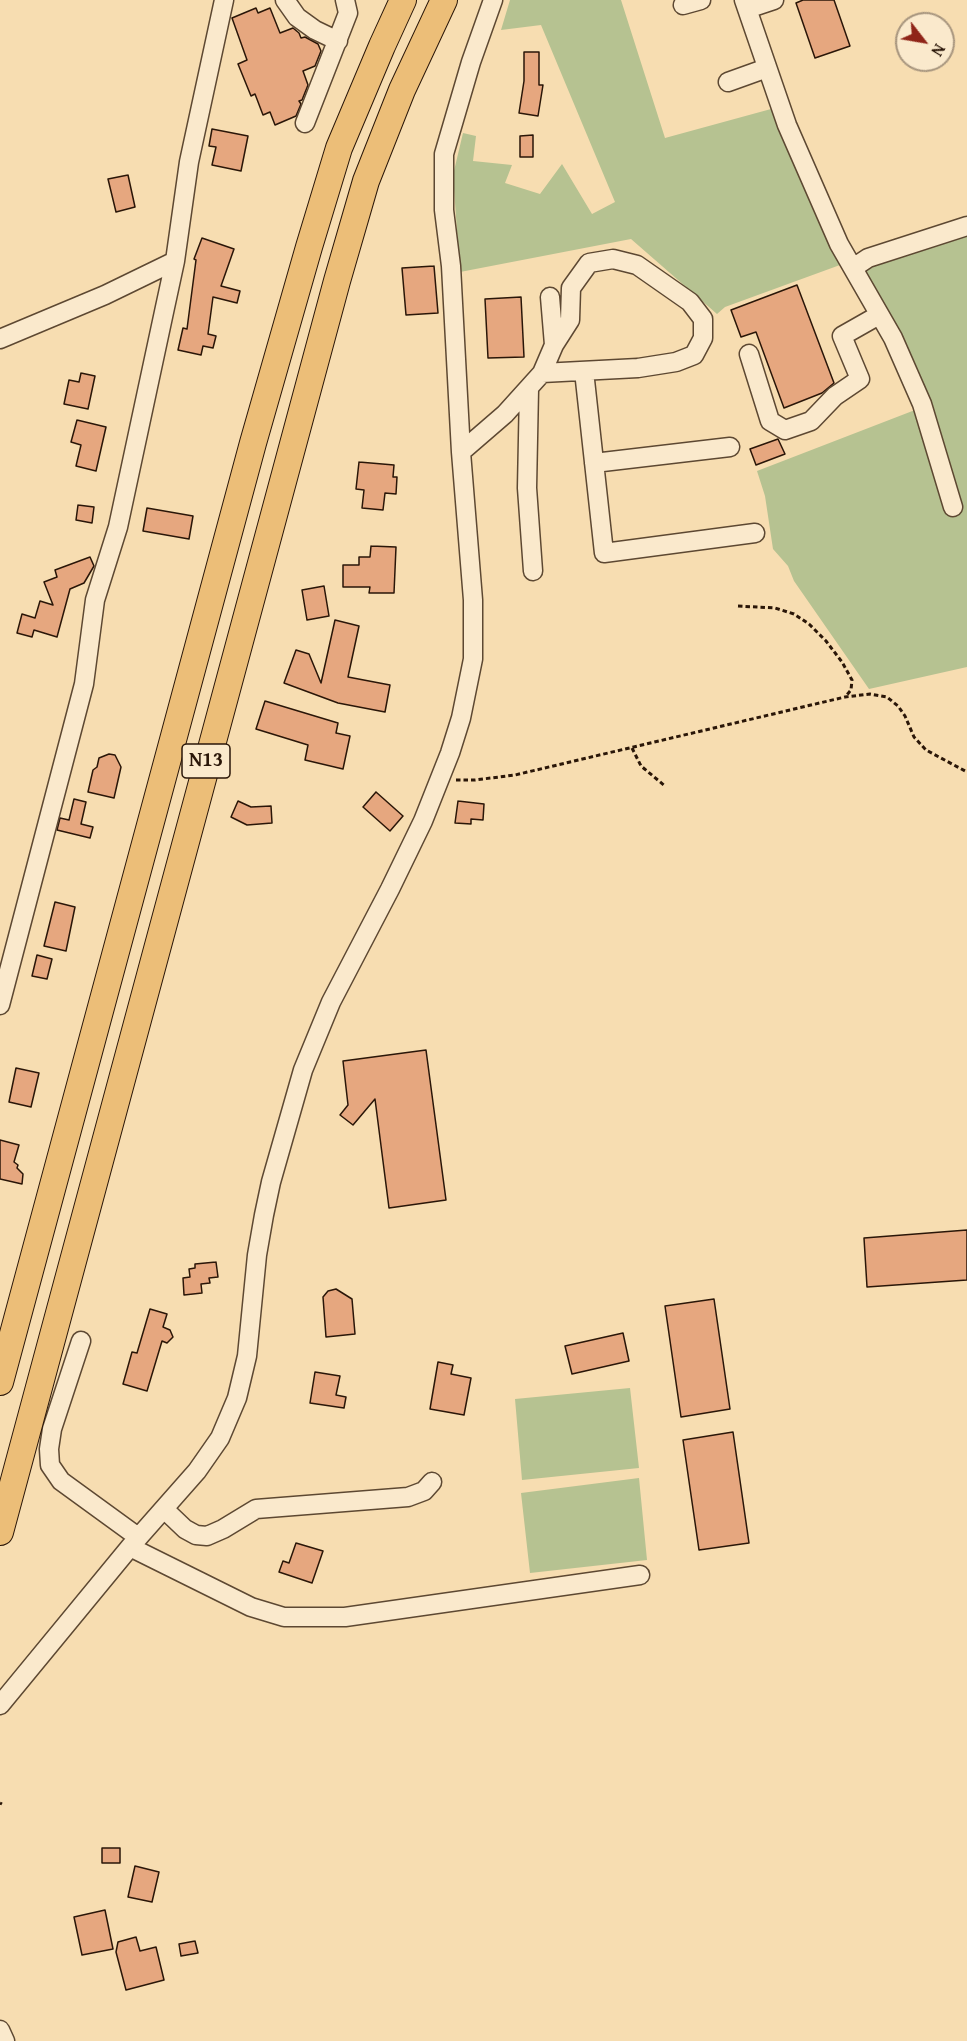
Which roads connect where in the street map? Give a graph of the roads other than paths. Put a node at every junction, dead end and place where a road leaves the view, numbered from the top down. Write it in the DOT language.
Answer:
graph roads {
  1 [pos="224,0"];
  2 [pos="285,0"];
  3 [pos="345,0"];
  4 [pos="403,0"];
  5 [pos="444,0"];
  6 [pos="493,0"];
  7 [pos="774,0"];
  8 [pos="746,5"];
  9 [pos="338,41"];
  10 [pos="767,68"];
  11 [pos="728,82"];
  12 [pos="305,123"];
  13 [pos="967,226"];
  14 [pos="175,261"];
  15 [pos="853,268"];
  16 [pos="550,297"];
  17 [pos="879,315"];
  18 [pos="0,339"];
  19 [pos="554,345"];
  20 [pos="749,354"];
  21 [pos="584,371"];
  22 [pos="542,373"];
  23 [pos="529,389"];
  24 [pos="730,447"];
  25 [pos="461,452"];
  26 [pos="594,463"];
  27 [pos="953,507"];
  28 [pos="755,533"];
  29 [pos="533,571"];
  30 [pos="0,1005"];
  31 [pos="81,1341"];
  32 [pos="0,1382"];
  33 [pos="432,1482"];
  34 [pos="164,1509"];
  35 [pos="0,1532"];
  36 [pos="134,1542"];
  37 [pos="640,1575"];
  38 [pos="0,1705"];
  39 [pos="0,2030"];
  40 [pos="5,2041"];
  1 -- 14 [label="street"];
  2 -- 9 [label="street"];
  3 -- 9 [label="street"];
  4 -- 32 [label="highway, N13"];
  5 -- 35 [label="highway, N13"];
  6 -- 25 [label="street"];
  7 -- 8 [label="street"];
  8 -- 10 [label="street"];
  9 -- 12 [label="street"];
  10 -- 11 [label="street"];
  10 -- 15 [label="street"];
  13 -- 15 [label="street"];
  14 -- 18 [label="street"];
  14 -- 30 [label="street"];
  15 -- 17 [label="street"];
  16 -- 19 [label="street"];
  17 -- 20 [label="street"];
  17 -- 27 [label="street"];
  19 -- 21 [label="street"];
  19 -- 22 [label="street"];
  21 -- 22 [label="street"];
  21 -- 26 [label="street"];
  22 -- 23 [label="street"];
  23 -- 25 [label="street"];
  23 -- 29 [label="street"];
  24 -- 26 [label="street"];
  25 -- 34 [label="street"];
  26 -- 28 [label="street"];
  31 -- 36 [label="street"];
  33 -- 34 [label="street"];
  34 -- 36 [label="street"];
  36 -- 37 [label="street"];
  36 -- 38 [label="street"];
  39 -- 40 [label="street"];
}
